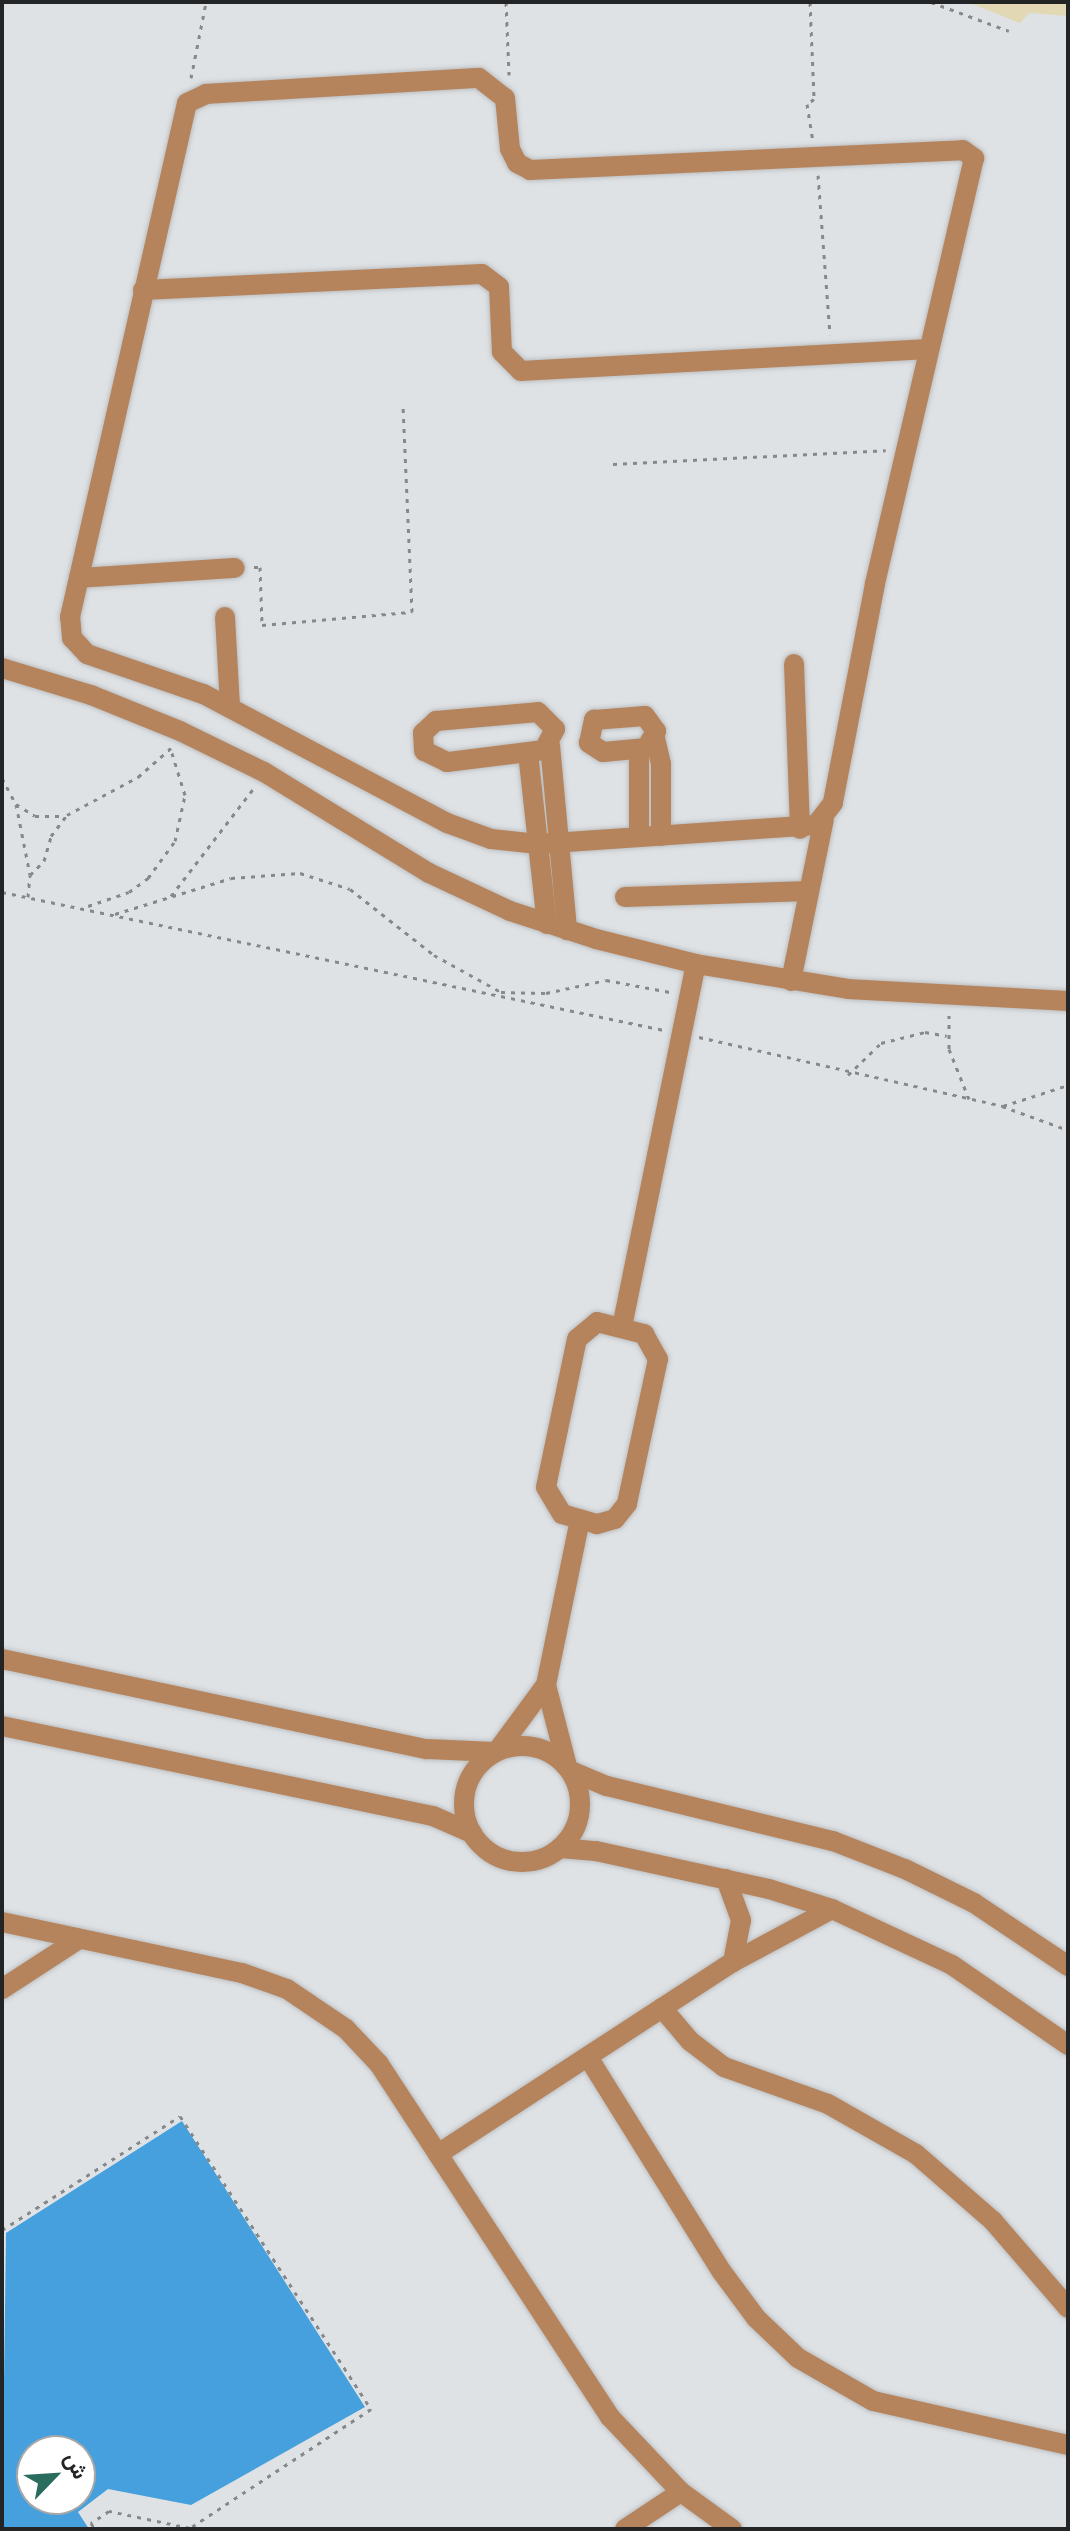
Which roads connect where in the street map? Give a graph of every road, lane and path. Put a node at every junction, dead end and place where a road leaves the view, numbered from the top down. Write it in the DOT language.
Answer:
graph roads {
  1 [pos="206,2"];
  2 [pos="506,2"];
  3 [pos="931,2"];
  4 [pos="1009,31"];
  5 [pos="192,98"];
  6 [pos="505,98"];
  7 [pos="143,290"];
  8 [pos="928,349"];
  9 [pos="403,407"];
  10 [pos="906,449"];
  11 [pos="613,464"];
  12 [pos="235,568"];
  13 [pos="79,578"];
  14 [pos="225,617"];
  15 [pos="794,664"];
  16 [pos="2,668"];
  17 [pos="230,707"];
  18 [pos="176,740"];
  19 [pos="550,745"];
  20 [pos="528,753"];
  21 [pos="264,772"];
  22 [pos="2,778"];
  23 [pos="16,804"];
  24 [pos="67,815"];
  25 [pos="824,819"];
  26 [pos="800,829"];
  27 [pos="661,836"];
  28 [pos="639,837"];
  29 [pos="560,842"];
  30 [pos="538,844"];
  31 [pos="30,875"];
  32 [pos="809,891"];
  33 [pos="2,892"];
  34 [pos="171,896"];
  35 [pos="28,897"];
  36 [pos="625,897"];
  37 [pos="84,906"];
  38 [pos="112,915"];
  39 [pos="547,924"];
  40 [pos="567,930"];
  41 [pos="696,964"];
  42 [pos="791,981"];
  43 [pos="690,996"];
  44 [pos="951,998"];
  45 [pos="1068,1001"];
  46 [pos="683,1033"];
  47 [pos="947,1036"];
  48 [pos="848,1075"];
  49 [pos="1068,1085"];
  50 [pos="969,1099"];
  51 [pos="1002,1106"];
  52 [pos="1068,1130"];
  53 [pos="622,1327"];
  54 [pos="580,1519"];
  55 [pos="2,1659"];
  56 [pos="546,1685"];
  57 [pos="2,1726"];
  58 [pos="497,1751"];
  59 [pos="569,1769"];
  60 [pos="472,1833"];
  61 [pos="560,1848"];
  62 [pos="726,1879"];
  63 [pos="832,1909"];
  64 [pos="2,1922"];
  65 [pos="79,1939"];
  66 [pos="733,1962"];
  67 [pos="1068,1966"];
  68 [pos="2,1989"];
  69 [pos="662,2008"];
  70 [pos="1068,2045"];
  71 [pos="588,2057"];
  72 [pos="438,2154"];
  73 [pos="2,2230"];
  74 [pos="1068,2308"];
  75 [pos="1068,2445"];
  76 [pos="681,2492"];
  77 [pos="95,2529"];
  78 [pos="625,2529"];
  79 [pos="732,2529"];
  1 -- 5 [label="path"];
  2 -- 6 [label="path"];
  3 -- 4 [label="path"];
  5 -- 6 [label="street"];
  5 -- 7 [label="street"];
  6 -- 8 [label="street"];
  7 -- 8 [label="street"];
  7 -- 13 [label="street"];
  8 -- 10 [label="street"];
  9 -- 12 [label="path"];
  10 -- 11 [label="path"];
  10 -- 25 [label="street"];
  12 -- 13 [label="street"];
  13 -- 17 [label="street"];
  14 -- 17 [label="street"];
  15 -- 26 [label="street"];
  16 -- 18 [label="street"];
  17 -- 30 [label="street"];
  18 -- 21 [label="street"];
  18 -- 24 [label="path"];
  18 -- 37 [label="path"];
  19 -- 20 [label="street"];
  19 -- 20 [label="street"];
  19 -- 29 [label="street"];
  20 -- 30 [label="street"];
  21 -- 34 [label="path"];
  21 -- 39 [label="street"];
  22 -- 23 [label="path"];
  23 -- 24 [label="path"];
  23 -- 31 [label="path"];
  24 -- 31 [label="path"];
  25 -- 26 [label="street"];
  25 -- 32 [label="street"];
  26 -- 27 [label="street"];
  27 -- 28 [label="street"];
  27 -- 28 [label="street"];
  28 -- 29 [label="street"];
  29 -- 30 [label="street"];
  29 -- 40 [label="street"];
  30 -- 39 [label="street"];
  31 -- 35 [label="path"];
  32 -- 36 [label="street"];
  32 -- 42 [label="street"];
  33 -- 35 [label="path"];
  34 -- 38 [label="path"];
  34 -- 43 [label="path"];
  35 -- 37 [label="path"];
  37 -- 38 [label="path"];
  38 -- 46 [label="path"];
  39 -- 40 [label="street"];
  40 -- 41 [label="street"];
  41 -- 42 [label="street"];
  41 -- 43 [label="street"];
  42 -- 44 [label="street"];
  43 -- 46 [label="street"];
  44 -- 45 [label="street"];
  44 -- 47 [label="path"];
  46 -- 48 [label="path"];
  46 -- 53 [label="street"];
  47 -- 48 [label="path"];
  47 -- 50 [label="path"];
  48 -- 50 [label="path"];
  49 -- 51 [label="path"];
  50 -- 51 [label="path"];
  51 -- 52 [label="path"];
  53 -- 54 [label="street"];
  53 -- 54 [label="street"];
  54 -- 56 [label="street"];
  55 -- 58 [label="street"];
  56 -- 58 [label="street"];
  56 -- 59 [label="street"];
  57 -- 60 [label="street"];
  58 -- 59 [label="street"];
  58 -- 60 [label="street"];
  59 -- 61 [label="street"];
  59 -- 67 [label="street"];
  60 -- 61 [label="street"];
  61 -- 62 [label="street"];
  62 -- 63 [label="street"];
  62 -- 66 [label="street"];
  63 -- 66 [label="street"];
  63 -- 70 [label="street"];
  64 -- 65 [label="street"];
  65 -- 68 [label="street"];
  65 -- 72 [label="street"];
  66 -- 69 [label="street"];
  69 -- 71 [label="street"];
  69 -- 74 [label="street"];
  71 -- 72 [label="street"];
  71 -- 75 [label="street"];
  72 -- 76 [label="street"];
  73 -- 77 [label="path"];
  76 -- 78 [label="street"];
  76 -- 79 [label="street"];
}
